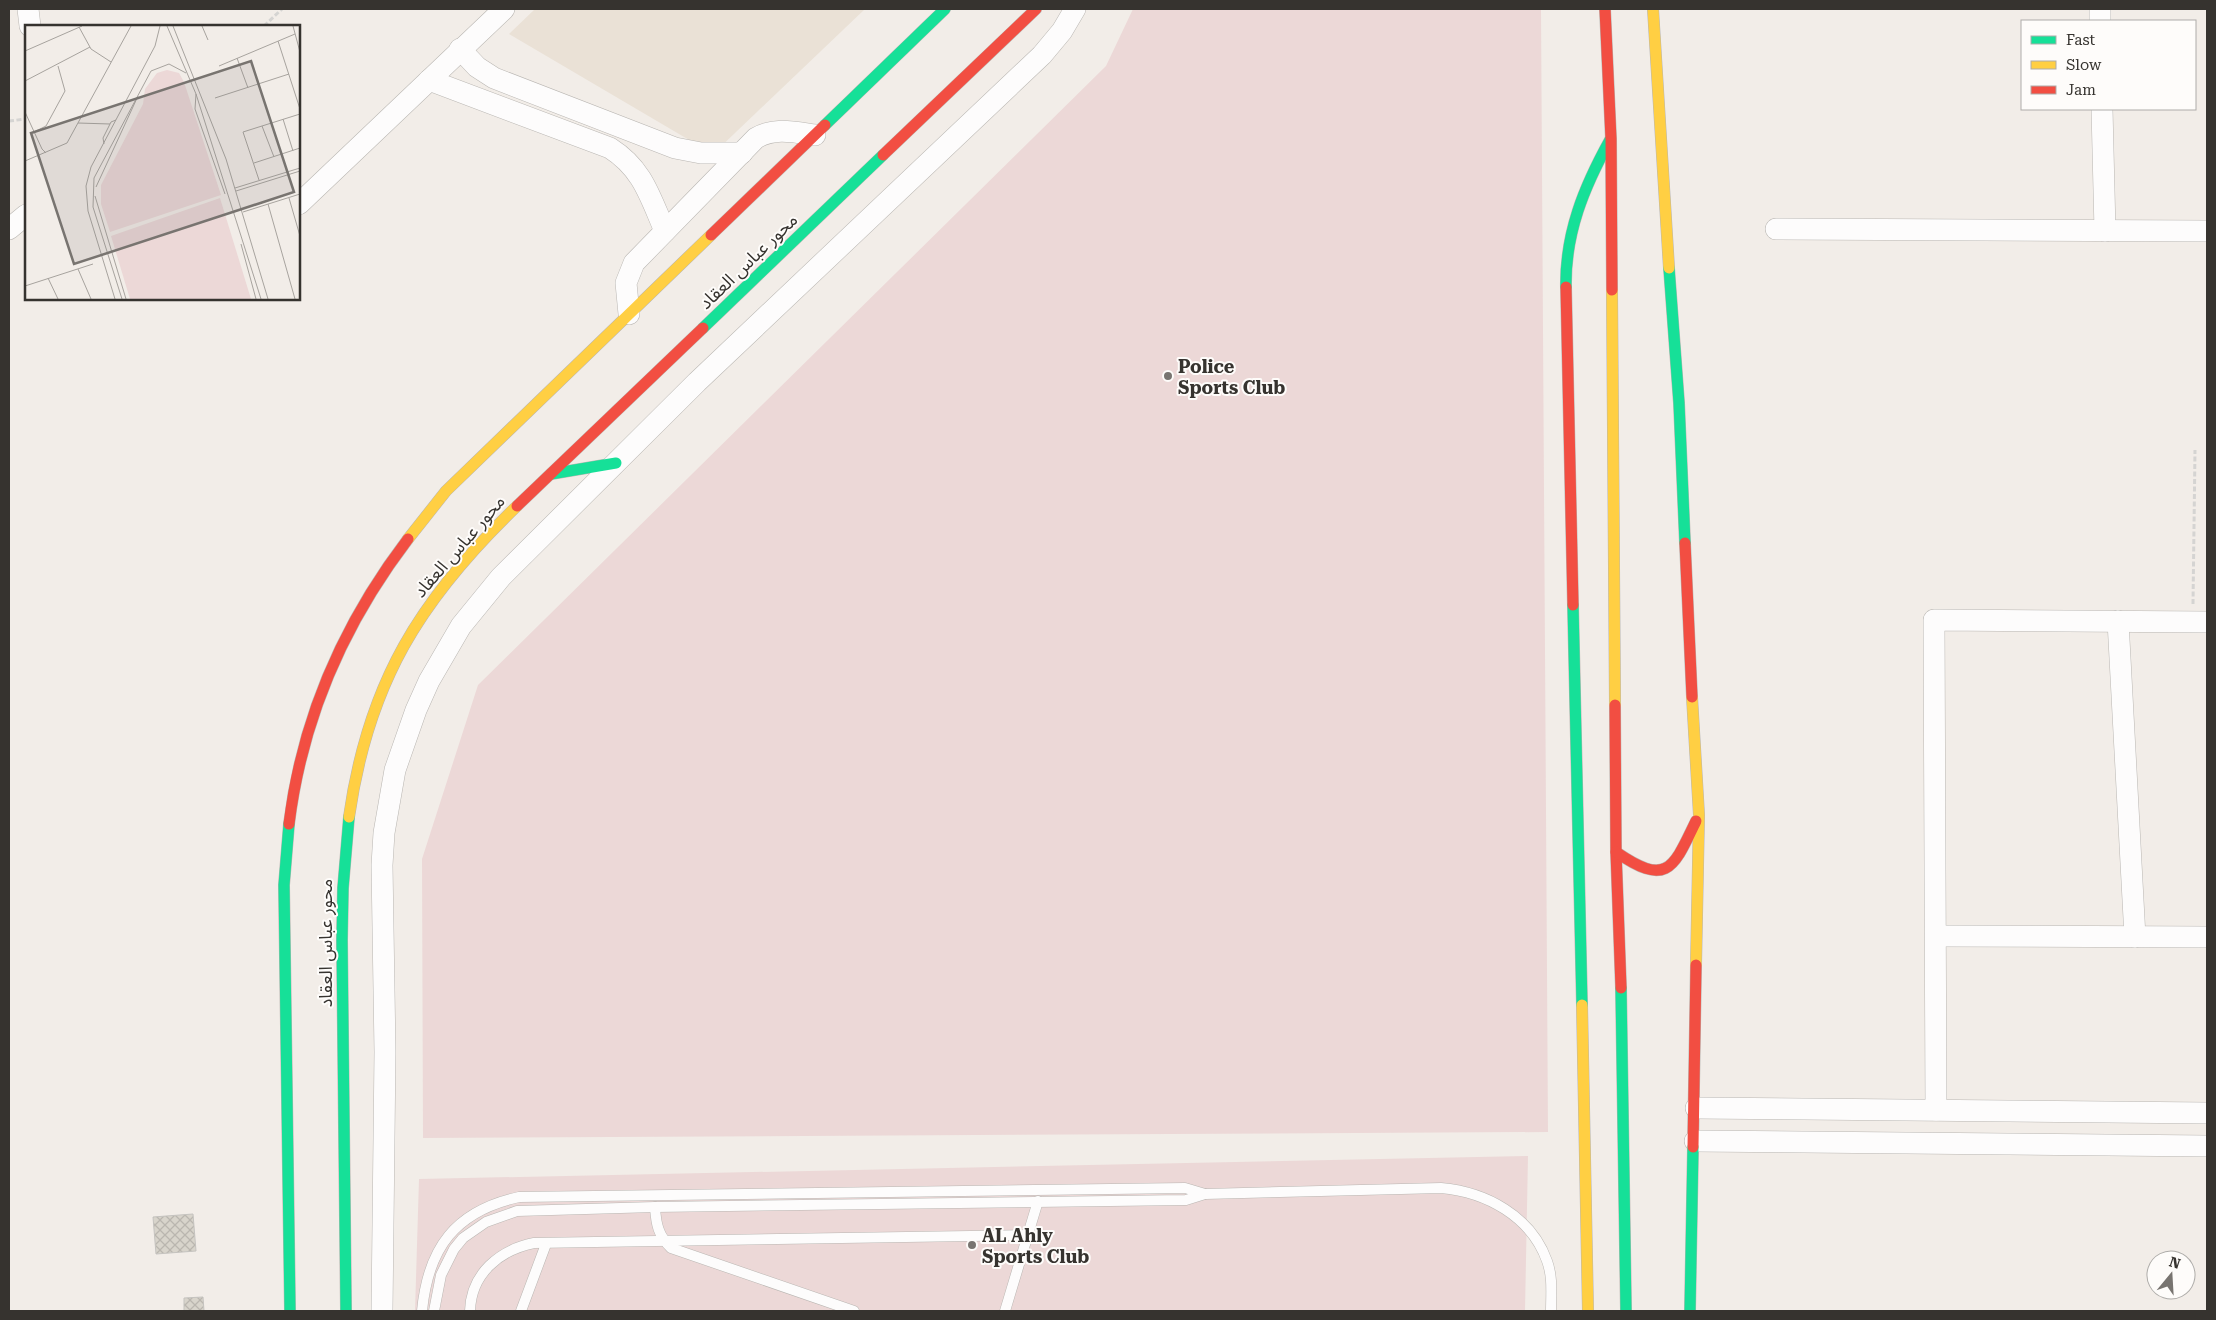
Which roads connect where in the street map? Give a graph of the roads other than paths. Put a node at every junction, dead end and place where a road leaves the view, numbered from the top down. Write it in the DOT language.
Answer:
graph roads {
  1 [pos="28,9"];
  2 [pos="504,9"];
  3 [pos="945,9"];
  4 [pos="1036,9"];
  5 [pos="1075,9"];
  6 [pos="1605,9"];
  7 [pos="1653,9"];
  8 [pos="30,25"];
  9 [pos="460,49"];
  10 [pos="430,80"];
  11 [pos="512,84"];
  12 [pos="550,99"];
  13 [pos="504,107"];
  14 [pos="2102,110"];
  15 [pos="594,115"];
  16 [pos="543,122"];
  17 [pos="815,135"];
  18 [pos="586,138"];
  19 [pos="1611,139"];
  20 [pos="742,153"];
  21 [pos="300,203"];
  22 [pos="25,216"];
  23 [pos="9,229"];
  24 [pos="1776,230"];
  25 [pos="665,231"];
  26 [pos="2105,231"];
  27 [pos="2207,231"];
  28 [pos="25,233"];
  29 [pos="9,234"];
  30 [pos="629,314"];
  31 [pos="616,463"];
  32 [pos="551,474"];
  33 [pos="2118,621"];
  34 [pos="2200,622"];
  35 [pos="1699,815"];
  36 [pos="1616,852"];
  37 [pos="1936,936"];
  38 [pos="2135,937"];
  39 [pos="2207,937"];
  40 [pos="1696,1108"];
  41 [pos="1936,1110"];
  42 [pos="2207,1113"];
  43 [pos="1695,1141"];
  44 [pos="2207,1146"];
  45 [pos="1204,1194"];
  46 [pos="1038,1201"];
  47 [pos="655,1207"];
  48 [pos="1027,1235"];
  49 [pos="664,1241"];
  50 [pos="546,1244"];
  51 [pos="290,1311"];
  52 [pos="346,1311"];
  53 [pos="382,1311"];
  54 [pos="422,1311"];
  55 [pos="434,1311"];
  56 [pos="470,1311"];
  57 [pos="521,1311"];
  58 [pos="854,1311"];
  59 [pos="1004,1311"];
  60 [pos="1551,1311"];
  61 [pos="1588,1311"];
  62 [pos="1626,1311"];
  63 [pos="1690,1311"];
  1 -- 8 [label="street"];
  2 -- 9 [label="street"];
  3 -- 17 [label="main road"];
  4 -- 32 [label="main road, محور عباس العقاد"];
  5 -- 31 [label="street"];
  6 -- 19 [label="main road"];
  7 -- 35 [label="main road"];
  9 -- 10 [label="street"];
  9 -- 11 [label="street"];
  10 -- 13 [label="street"];
  10 -- 21 [label="street"];
  11 -- 12 [label="street"];
  11 -- 13 [label="street"];
  12 -- 15 [label="street"];
  12 -- 16 [label="street"];
  13 -- 16 [label="street"];
  14 -- 26 [label="street"];
  15 -- 18 [label="street"];
  15 -- 20 [label="street"];
  16 -- 18 [label="street"];
  17 -- 20 [label="street"];
  17 -- 30 [label="main road"];
  18 -- 25 [label="street"];
  19 -- 36 [label="main road"];
  19 -- 61 [label="main road"];
  20 -- 25 [label="street"];
  22 -- 23 [label="street"];
  24 -- 26 [label="street"];
  25 -- 30 [label="street"];
  26 -- 27 [label="street"];
  28 -- 29 [label="street"];
  30 -- 51 [label="main road"];
  31 -- 32 [label="main road"];
  31 -- 53 [label="street"];
  32 -- 52 [label="main road, محور عباس العقاد"];
  33 -- 34 [label="street"];
  33 -- 37 [label="street"];
  33 -- 38 [label="street"];
  35 -- 36 [label="main road"];
  35 -- 40 [label="main road"];
  36 -- 62 [label="main road"];
  37 -- 38 [label="street"];
  37 -- 41 [label="street"];
  38 -- 39 [label="street"];
  40 -- 41 [label="street"];
  40 -- 43 [label="main road"];
  41 -- 42 [label="street"];
  43 -- 44 [label="street"];
  43 -- 63 [label="main road"];
  45 -- 46 [label="lane"];
  45 -- 54 [label="lane"];
  45 -- 60 [label="lane"];
  46 -- 47 [label="lane"];
  46 -- 48 [label="lane"];
  47 -- 49 [label="lane"];
  47 -- 55 [label="lane"];
  48 -- 49 [label="lane"];
  48 -- 59 [label="lane"];
  49 -- 50 [label="lane"];
  49 -- 58 [label="lane"];
  50 -- 56 [label="lane"];
  50 -- 57 [label="lane"];
}
